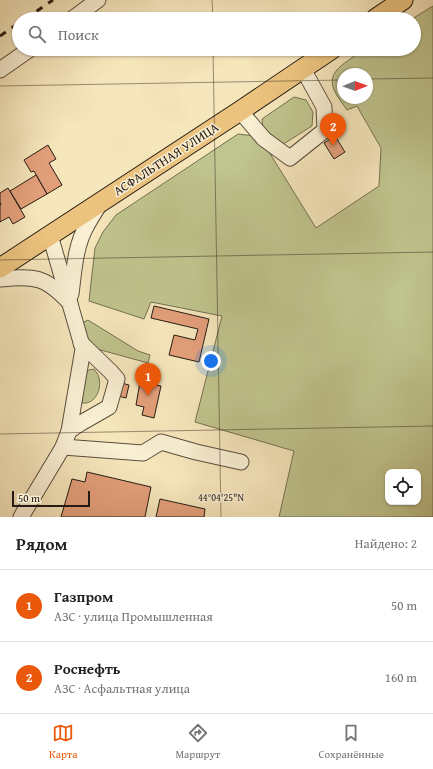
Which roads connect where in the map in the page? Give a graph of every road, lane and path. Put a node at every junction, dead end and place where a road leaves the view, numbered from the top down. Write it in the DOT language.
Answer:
graph roads {
  1 [pos="98,0"];
  2 [pos="402,0"];
  3 [pos="380,10"];
  4 [pos="82,12"];
  5 [pos="20,56"];
  6 [pos="322,56"];
  7 [pos="0,70"];
  8 [pos="303,70"];
  9 [pos="240,111"];
  10 [pos="102,200"];
  11 [pos="50,235"];
  12 [pos="0,268"];
  13 [pos="0,279"];
  14 [pos="70,303"];
  15 [pos="81,342"];
  16 [pos="100,361"];
  17 [pos="80,367"];
  18 [pos="73,407"];
  19 [pos="86,420"];
  20 [pos="69,431"];
  21 [pos="63,447"];
  22 [pos="241,462"];
  23 [pos="20,517"];
  1 -- 4 [label="street"];
  2 -- 3 [label="main road"];
  5 -- 7 [label="street"];
  6 -- 8 [label="main road, АСФАЛЬТНАЯ УЛИЦА"];
  8 -- 9 [label="main road, АСФАЛЬТНАЯ УЛИЦА"];
  8 -- 9 [label="street"];
  9 -- 10 [label="main road, АСФАЛЬТНАЯ УЛИЦА"];
  10 -- 11 [label="main road, АСФАЛЬТНАЯ УЛИЦА"];
  10 -- 14 [label="street"];
  11 -- 12 [label="main road, АСФАЛЬТНАЯ УЛИЦА"];
  11 -- 14 [label="street"];
  13 -- 14 [label="street"];
  14 -- 15 [label="street"];
  15 -- 16 [label="street"];
  15 -- 17 [label="street"];
  16 -- 17 [label="street"];
  16 -- 19 [label="street"];
  17 -- 18 [label="street"];
  18 -- 19 [label="street"];
  18 -- 20 [label="street"];
  19 -- 20 [label="street"];
  20 -- 21 [label="street"];
  21 -- 22 [label="street"];
  21 -- 23 [label="street"];
}
